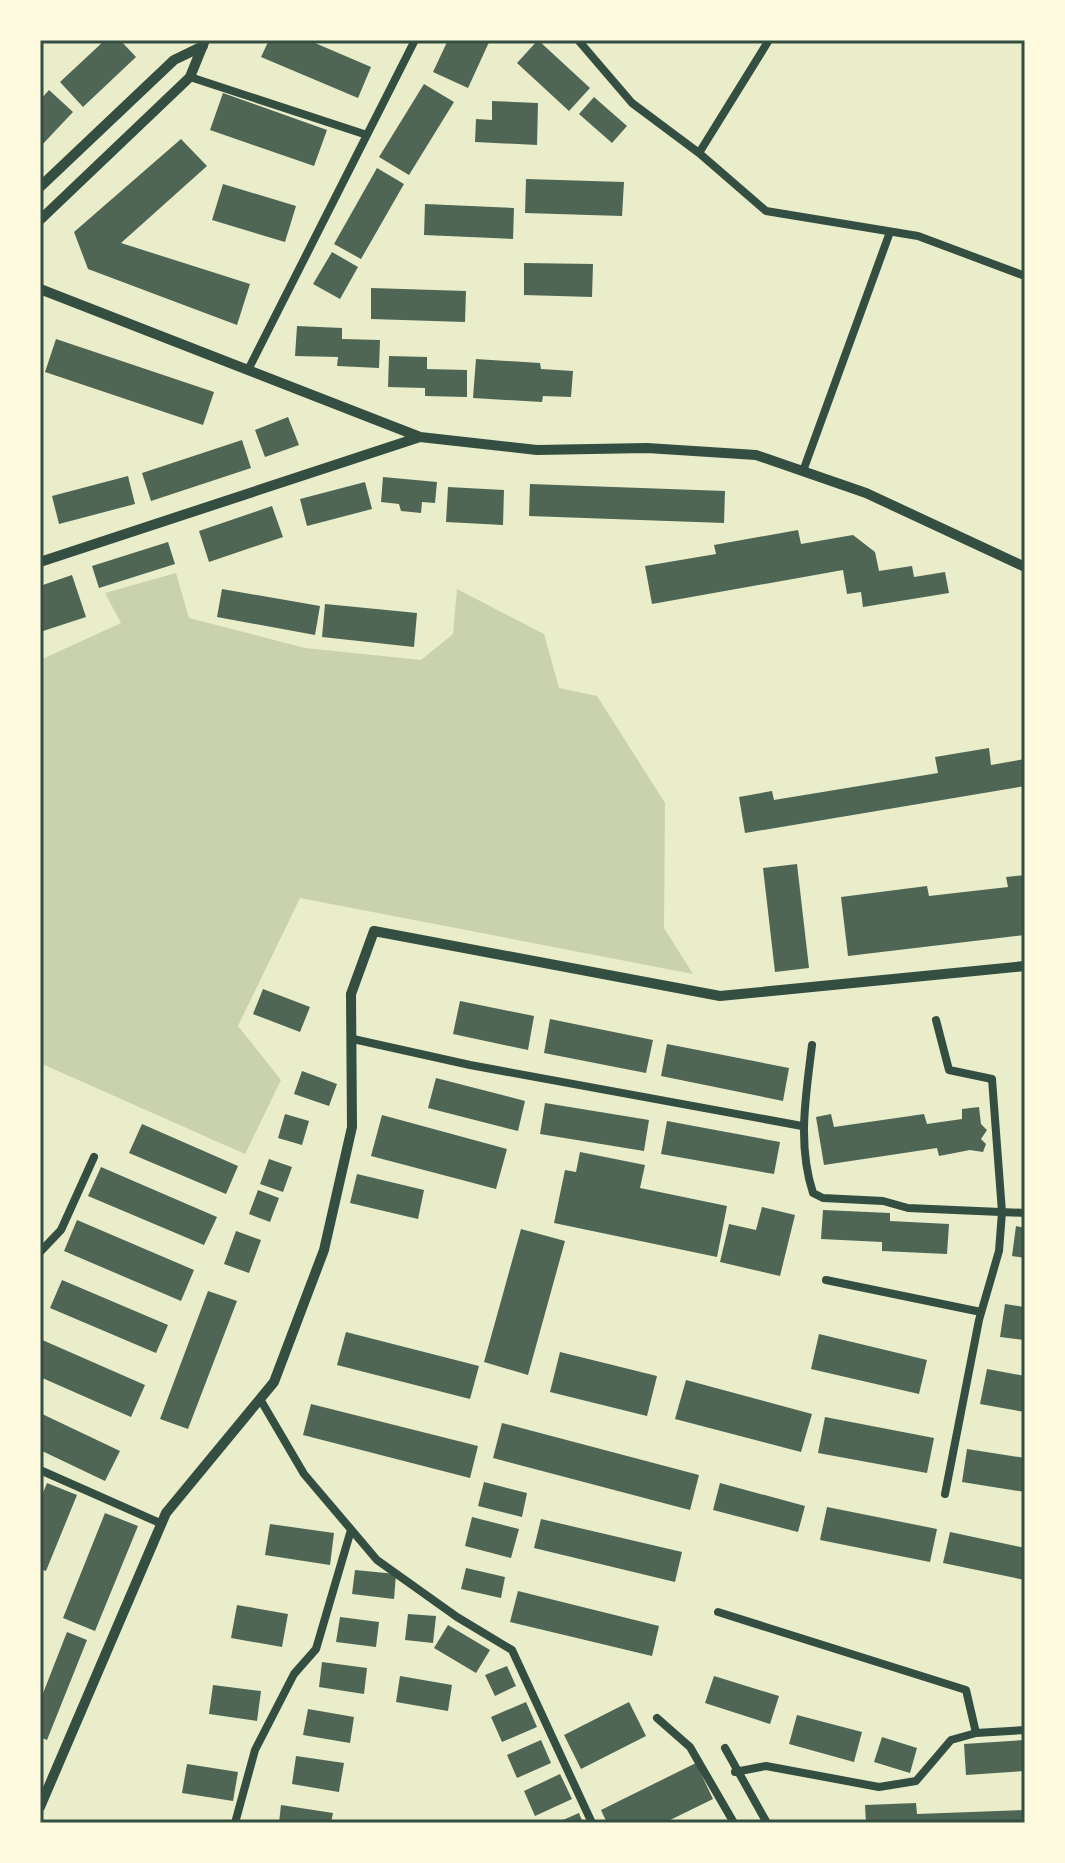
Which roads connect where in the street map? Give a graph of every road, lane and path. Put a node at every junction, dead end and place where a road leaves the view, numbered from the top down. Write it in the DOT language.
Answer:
graph roads {
  1 [pos="415,40"];
  2 [pos="578,40"];
  3 [pos="769,40"];
  4 [pos="204,43"];
  5 [pos="190,77"];
  6 [pos="367,135"];
  7 [pos="699,153"];
  8 [pos="40,187"];
  9 [pos="40,220"];
  10 [pos="890,232"];
  11 [pos="1025,276"];
  12 [pos="40,289"];
  13 [pos="248,370"];
  14 [pos="420,437"];
  15 [pos="803,471"];
  16 [pos="40,562"];
  17 [pos="1025,567"];
  18 [pos="1025,966"];
  19 [pos="936,1020"];
  20 [pos="353,1039"];
  21 [pos="812,1045"];
  22 [pos="802,1126"];
  23 [pos="94,1157"];
  24 [pos="1002,1212"];
  25 [pos="1025,1213"];
  26 [pos="40,1252"];
  27 [pos="826,1280"];
  28 [pos="981,1312"];
  29 [pos="260,1399"];
  30 [pos="40,1470"];
  31 [pos="945,1494"];
  32 [pos="162,1524"];
  33 [pos="351,1530"];
  34 [pos="718,1612"];
  35 [pos="657,1718"];
  36 [pos="1025,1730"];
  37 [pos="976,1733"];
  38 [pos="725,1748"];
  39 [pos="735,1772"];
  40 [pos="40,1807"];
  41 [pos="235,1823"];
  42 [pos="592,1823"];
  43 [pos="734,1823"];
  44 [pos="767,1823"];
  1 -- 6 [label="street"];
  2 -- 7 [label="street"];
  3 -- 7 [label="street"];
  4 -- 5 [label="street"];
  4 -- 8 [label="street"];
  5 -- 6 [label="street"];
  5 -- 9 [label="street"];
  6 -- 13 [label="street"];
  7 -- 10 [label="street"];
  10 -- 11 [label="street"];
  10 -- 15 [label="street"];
  12 -- 13 [label="street"];
  13 -- 14 [label="street"];
  14 -- 15 [label="street"];
  14 -- 16 [label="street"];
  15 -- 17 [label="street"];
  18 -- 20 [label="street"];
  19 -- 24 [label="street"];
  20 -- 22 [label="street"];
  20 -- 29 [label="street"];
  21 -- 22 [label="street"];
  22 -- 24 [label="street"];
  23 -- 26 [label="street"];
  24 -- 25 [label="street"];
  24 -- 28 [label="street"];
  27 -- 28 [label="street"];
  28 -- 31 [label="street"];
  29 -- 32 [label="street"];
  29 -- 33 [label="street"];
  30 -- 32 [label="street"];
  32 -- 40 [label="street"];
  33 -- 41 [label="street"];
  33 -- 42 [label="street"];
  34 -- 37 [label="street"];
  35 -- 43 [label="street"];
  36 -- 37 [label="street"];
  37 -- 39 [label="street"];
  38 -- 39 [label="street"];
  39 -- 44 [label="street"];
}
